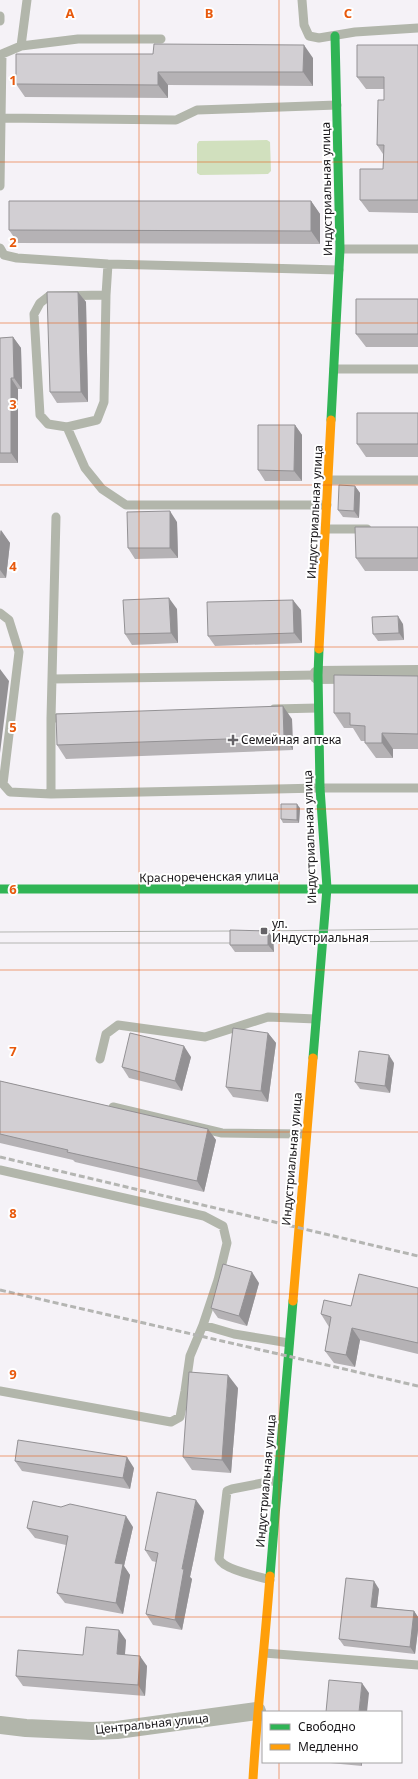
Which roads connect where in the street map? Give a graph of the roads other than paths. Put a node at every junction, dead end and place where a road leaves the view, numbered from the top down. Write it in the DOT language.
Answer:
graph roads {
  1 [pos="27,0"];
  2 [pos="302,0"];
  3 [pos="0,16"];
  4 [pos="0,21"];
  5 [pos="418,28"];
  6 [pos="335,36"];
  7 [pos="161,39"];
  8 [pos="21,46"];
  9 [pos="337,105"];
  10 [pos="2,118"];
  11 [pos="0,186"];
  12 [pos="0,248"];
  13 [pos="340,249"];
  14 [pos="418,249"];
  15 [pos="108,264"];
  16 [pos="339,270"];
  17 [pos="106,295"];
  18 [pos="334,369"];
  19 [pos="418,369"];
  20 [pos="67,427"];
  21 [pos="330,480"];
  22 [pos="418,480"];
  23 [pos="327,505"];
  24 [pos="56,517"];
  25 [pos="326,529"];
  26 [pos="380,529"];
  27 [pos="0,613"];
  28 [pos="418,674"];
  29 [pos="318,675"];
  30 [pos="52,679"];
  31 [pos="318,708"];
  32 [pos="263,710"];
  33 [pos="74,717"];
  34 [pos="51,718"];
  35 [pos="320,788"];
  36 [pos="418,788"];
  37 [pos="51,794"];
  38 [pos="326,888"];
  39 [pos="0,889"];
  40 [pos="418,889"];
  41 [pos="316,1019"];
  42 [pos="100,1059"];
  43 [pos="113,1107"];
  44 [pos="306,1134"];
  45 [pos="0,1170"];
  46 [pos="202,1325"];
  47 [pos="289,1343"];
  48 [pos="0,1391"];
  49 [pos="278,1480"];
  50 [pos="270,1580"];
  51 [pos="264,1653"];
  52 [pos="418,1665"];
  53 [pos="257,1711"];
  54 [pos="0,1725"];
  55 [pos="253,1779"];
  1 -- 8 [label="lane"];
  2 -- 6 [label="lane"];
  3 -- 4 [label="lane"];
  5 -- 6 [label="lane"];
  6 -- 9 [label="street, Индустриальная улица"];
  7 -- 8 [label="lane"];
  8 -- 10 [label="lane"];
  9 -- 10 [label="lane"];
  9 -- 13 [label="street, Индустриальная улица"];
  10 -- 11 [label="lane"];
  12 -- 15 [label="lane"];
  13 -- 14 [label="lane"];
  13 -- 16 [label="street, Индустриальная улица"];
  15 -- 16 [label="lane"];
  15 -- 17 [label="lane"];
  16 -- 18 [label="street, Индустриальная улица"];
  17 -- 20 [label="lane"];
  17 -- 20 [label="lane"];
  18 -- 19 [label="lane"];
  18 -- 21 [label="street, Индустриальная улица"];
  20 -- 23 [label="lane"];
  21 -- 22 [label="lane"];
  21 -- 23 [label="street, Индустриальная улица"];
  23 -- 25 [label="street, Индустриальная улица"];
  24 -- 30 [label="lane"];
  25 -- 26 [label="lane"];
  25 -- 29 [label="street, Индустриальная улица"];
  27 -- 37 [label="lane"];
  28 -- 29 [label="street"];
  29 -- 30 [label="lane"];
  29 -- 31 [label="street, Индустриальная улица"];
  30 -- 34 [label="lane"];
  31 -- 32 [label="lane"];
  31 -- 35 [label="street, Индустриальная улица"];
  33 -- 34 [label="lane"];
  34 -- 37 [label="lane"];
  35 -- 36 [label="lane"];
  35 -- 37 [label="lane"];
  35 -- 38 [label="street, Индустриальная улица"];
  38 -- 39 [label="street, Краснореченская улица"];
  38 -- 40 [label="street, Краснореченская улица"];
  38 -- 41 [label="street, Индустриальная улица"];
  41 -- 42 [label="lane"];
  41 -- 44 [label="street, Индустриальная улица"];
  43 -- 44 [label="lane"];
  44 -- 47 [label="street, Индустриальная улица"];
  45 -- 46 [label="lane"];
  46 -- 47 [label="lane"];
  46 -- 48 [label="lane"];
  47 -- 49 [label="street, Индустриальная улица"];
  49 -- 50 [label="street, Индустриальная улица"];
  49 -- 50 [label="lane"];
  50 -- 51 [label="street, Индустриальная улица"];
  51 -- 52 [label="lane"];
  51 -- 53 [label="street, Индустриальная улица"];
  53 -- 54 [label="street, Центральная улица"];
  53 -- 55 [label="street, Индустриальная улица"];
}
